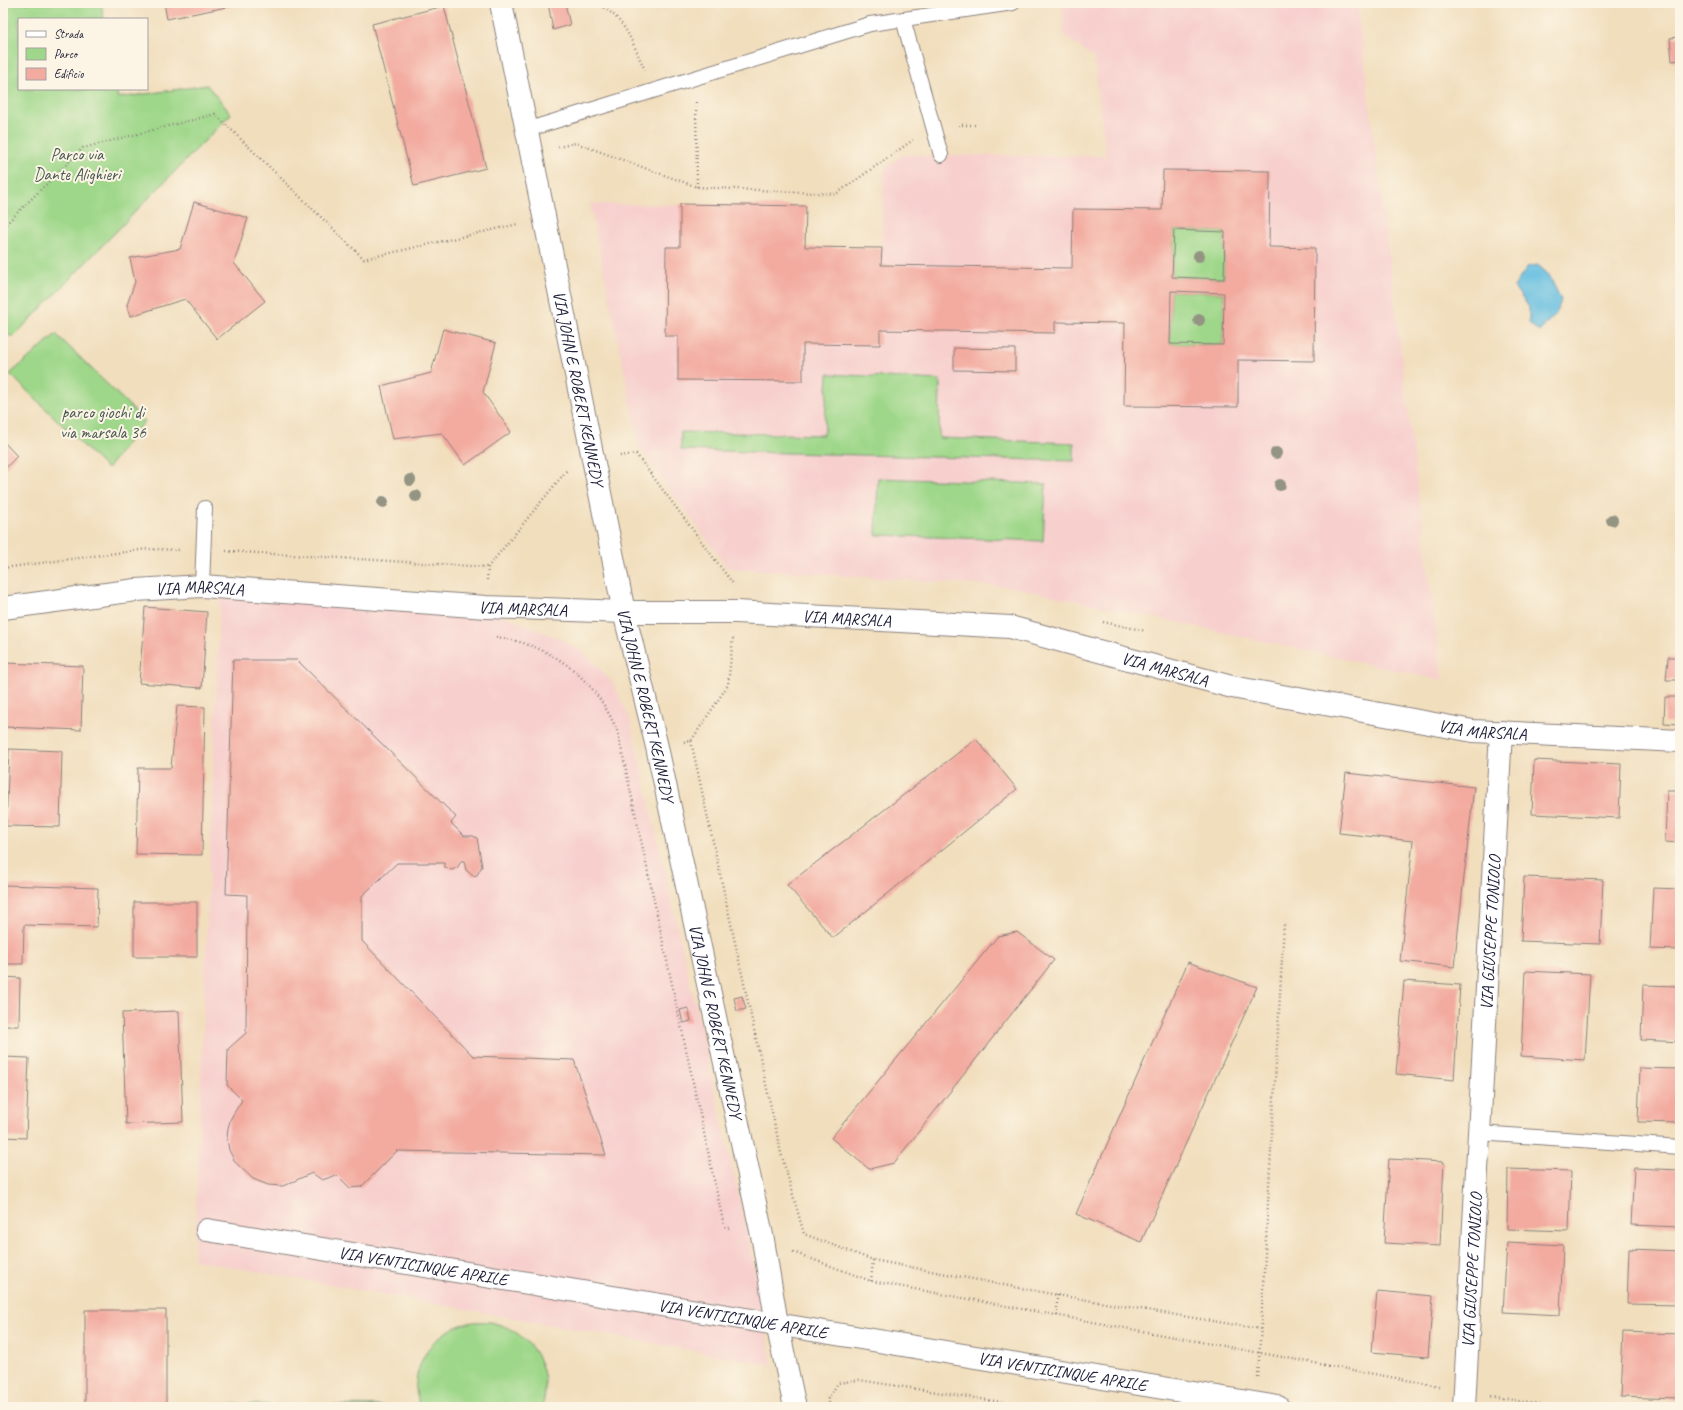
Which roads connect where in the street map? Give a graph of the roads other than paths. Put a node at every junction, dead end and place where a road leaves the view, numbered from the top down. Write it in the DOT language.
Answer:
graph roads {
  1 [pos="501,3"];
  2 [pos="1013,3"];
  3 [pos="903,19"];
  4 [pos="526,130"];
  5 [pos="940,155"];
  6 [pos="205,508"];
  7 [pos="202,586"];
  8 [pos="3,608"];
  9 [pos="624,612"];
  10 [pos="1501,732"];
  11 [pos="1680,741"];
  12 [pos="1479,1134"];
  13 [pos="1680,1147"];
  14 [pos="207,1230"];
  15 [pos="777,1324"];
  16 [pos="1464,1399"];
  17 [pos="1268,1405"];
  18 [pos="795,1407"];
  1 -- 4 [label="street, VIA JOHN E ROBERT KENNEDY"];
  2 -- 3 [label="lane"];
  3 -- 4 [label="lane"];
  3 -- 5 [label="lane"];
  4 -- 9 [label="street, VIA JOHN E ROBERT KENNEDY"];
  6 -- 7 [label="lane"];
  7 -- 8 [label="street, VIA MARSALA"];
  7 -- 9 [label="street, VIA MARSALA"];
  9 -- 10 [label="street, VIA MARSALA"];
  9 -- 15 [label="street, VIA JOHN E ROBERT KENNEDY"];
  10 -- 11 [label="street, VIA MARSALA"];
  10 -- 12 [label="street, VIA GIUSEPPE TONIOLO"];
  12 -- 13 [label="lane"];
  12 -- 16 [label="street, VIA GIUSEPPE TONIOLO"];
  14 -- 15 [label="street, VIA VENTICINQUE APRILE"];
  15 -- 17 [label="street, VIA VENTICINQUE APRILE"];
  15 -- 18 [label="street, VIA JOHN E ROBERT KENNEDY"];
}
